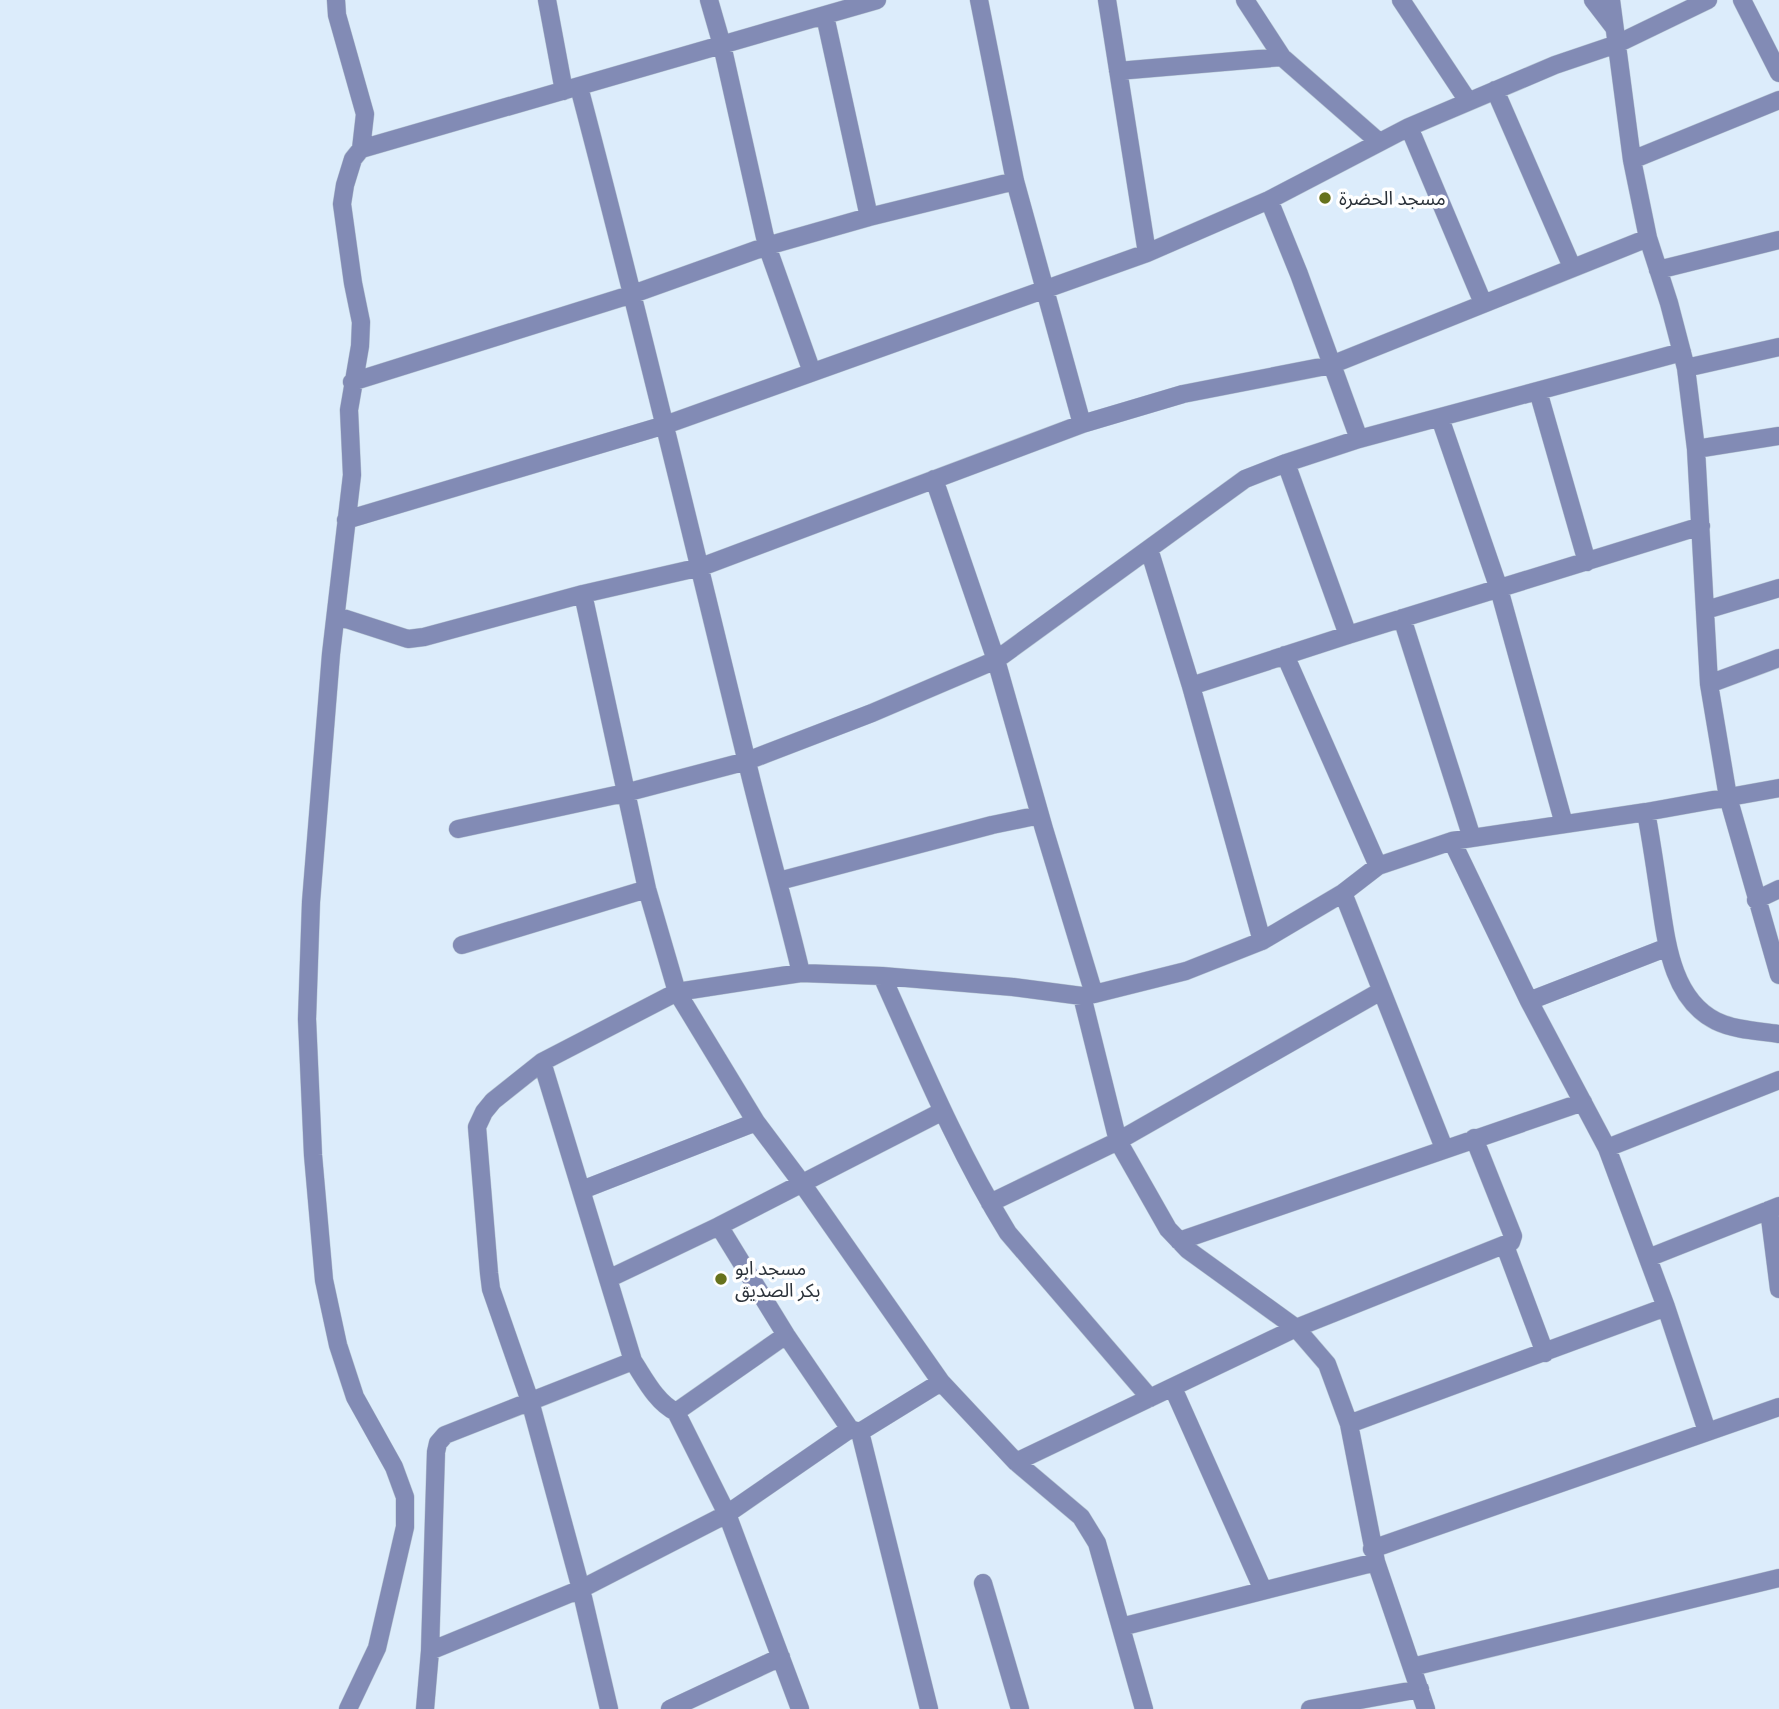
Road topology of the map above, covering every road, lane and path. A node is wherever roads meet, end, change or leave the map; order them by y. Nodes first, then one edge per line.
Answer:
1 (336, 0) edge
2 (547, 0) edge
3 (709, 0) edge
4 (877, 0) edge
5 (979, 0) edge
6 (1107, 0) edge
7 (1245, 0) edge
8 (1401, 0) edge
9 (1592, 0) edge
10 (1611, 0) edge
11 (1708, 0) edge
12 (1742, 0) edge
13 (825, 16) junction
14 (1613, 26) junction
15 (1617, 44) junction
16 (722, 45) junction
17 (1282, 57) junction
18 (1118, 71) junction
19 (1779, 73) edge
20 (571, 89) junction
21 (1495, 90) junction
22 (1779, 100) edge
23 (1468, 102) junction
24 (1409, 127) junction
25 (1379, 142) junction
26 (361, 149) junction
27 (1632, 160) junction
28 (1015, 181) junction
29 (1269, 200) junction
30 (869, 218) junction
31 (1648, 238) junction
32 (1779, 240) edge
33 (767, 246) junction
34 (1147, 253) junction
35 (1572, 267) junction
36 (1658, 270) junction
37 (1046, 290) junction
38 (634, 294) junction
39 (1483, 303) junction
40 (1779, 346) edge
41 (1684, 360) junction
42 (1331, 365) junction
43 (812, 372) junction
44 (352, 382) junction
45 (1538, 391) junction
46 (1440, 418) junction
47 (1082, 424) junction
48 (665, 425) junction
49 (1779, 436) edge
50 (1359, 439) junction
51 (1696, 449) junction
52 (1286, 463) junction
53 (934, 479) junction
54 (346, 520) junction
55 (1701, 526) junction
56 (1149, 549) junction
57 (1587, 562) junction
58 (701, 567) junction
59 (1499, 589) junction
60 (1779, 589) edge
61 (583, 594) junction
62 (1706, 610) junction
63 (337, 616) junction
64 (1402, 618) junction
65 (1348, 635) junction
66 (1285, 655) junction
67 (1779, 658) edge
68 (996, 660) junction
69 (1709, 684) junction
70 (1191, 686) junction
71 (747, 761) junction
72 (1779, 788) edge
73 (625, 793) junction
74 (1728, 797) junction
75 (1647, 813) junction
76 (1040, 815) junction
77 (1564, 824) junction
78 (458, 829) dead end
79 (1472, 838) junction
80 (1452, 841) junction
81 (1378, 866) junction
82 (779, 881) junction
83 (647, 889) junction
84 (1779, 889) edge
85 (1343, 893) junction
86 (1756, 901) junction
87 (1262, 942) junction
88 (462, 945) dead end
89 (1668, 947) junction
90 (801, 973) junction
91 (1779, 975) edge
92 (882, 976) junction
93 (1381, 991) junction
94 (677, 992) junction
95 (1088, 995) junction
96 (1529, 1001) junction
97 (1779, 1034) edge
98 (541, 1062) junction
99 (1779, 1080) edge
100 (1583, 1102) junction
101 (943, 1111) junction
102 (756, 1122) junction
103 (1474, 1138) junction
104 (1118, 1141) junction
105 (1607, 1148) junction
106 (1444, 1149) junction
107 (801, 1182) junction
108 (582, 1190) junction
109 (990, 1203) junction
110 (1774, 1208) edge
111 (719, 1226) junction
112 (1179, 1241) junction
113 (1505, 1246) junction
114 (1648, 1258) junction
115 (608, 1279) junction
116 (1779, 1289) edge
117 (1666, 1307) junction
118 (1296, 1328) junction
119 (786, 1335) junction
120 (1545, 1353) junction
121 (633, 1361) junction
122 (941, 1382) junction
123 (1173, 1388) junction
124 (1150, 1398) junction
125 (530, 1401) junction
126 (1779, 1407) edge
127 (676, 1412) junction
128 (1349, 1424) junction
129 (855, 1431) junction
130 (1707, 1431) junction
131 (1016, 1462) junction
132 (727, 1514) junction
133 (1374, 1556) junction
134 (1779, 1578) edge
135 (983, 1583) dead end
136 (581, 1589) junction
137 (1263, 1590) junction
138 (1121, 1627) junction
139 (430, 1651) junction
140 (781, 1657) junction
141 (1412, 1667) junction
142 (1420, 1689) junction
143 (348, 1709) edge
144 (425, 1709) edge
145 (609, 1709) edge
146 (670, 1709) edge
147 (800, 1709) edge
148 (929, 1709) edge
149 (1020, 1709) edge
150 (1144, 1709) edge
151 (1310, 1709) edge
152 (1426, 1709) edge

1 - 26 street
2 - 20 street
3 - 16 street
4 - 13 street
5 - 28 street
6 - 18 street
7 - 17 street
8 - 23 street
9 - 14 street
10 - 14 street
11 - 15 street
12 - 19 street
13 - 16 street
13 - 30 street
14 - 15 street
15 - 21 street
15 - 27 street
16 - 20 street
16 - 33 street
17 - 18 street
17 - 25 street
18 - 34 street
20 - 26 street
20 - 38 street
21 - 23 street
21 - 35 street
22 - 27 street
23 - 24 street
24 - 25 street
24 - 39 street
25 - 29 street
26 - 44 street
27 - 31 street
28 - 30 street
28 - 37 street
29 - 34 street
29 - 42 street
30 - 33 street
31 - 35 street
31 - 36 street
32 - 36 street
33 - 38 street
33 - 43 street
34 - 37 street
35 - 39 street
36 - 41 street
37 - 43 street
37 - 47 street
38 - 44 street
38 - 48 street
39 - 42 street
40 - 41 street
41 - 45 street
41 - 51 street
42 - 47 street
42 - 50 street
43 - 48 street
44 - 54 street
45 - 46 street
45 - 57 street
46 - 50 street
46 - 59 street
47 - 53 street
48 - 54 street
48 - 58 street
49 - 51 street
50 - 52 street
51 - 55 street
52 - 56 street
52 - 65 street
53 - 58 street
53 - 68 street
54 - 63 street
55 - 57 street
55 - 62 street
56 - 68 street
56 - 70 street
57 - 59 street
58 - 61 street
58 - 71 street
59 - 64 street
59 - 77 street
60 - 62 street
61 - 63 street
61 - 73 street
62 - 69 street
63 - 143 street
64 - 65 street
64 - 79 street
65 - 66 street
66 - 70 street
66 - 81 street
67 - 69 street
68 - 71 street
68 - 76 street
69 - 74 street
70 - 87 street
71 - 73 street
71 - 82 street
72 - 74 street
73 - 78 street
73 - 83 street
74 - 75 street
74 - 86 street
75 - 77 street
75 - 89 street
76 - 82 street
76 - 95 street
77 - 79 street
79 - 80 street
80 - 81 street
80 - 96 street
81 - 85 street
82 - 90 street
83 - 88 street
83 - 94 street
84 - 86 street
85 - 87 street
85 - 93 street
86 - 91 street
87 - 95 street
89 - 96 street
89 - 97 street
90 - 92 street
90 - 94 street
92 - 95 street
92 - 101 street
93 - 104 street
93 - 106 street
94 - 98 street
94 - 102 street
95 - 104 street
96 - 100 street
98 - 108 street
98 - 125 street
99 - 105 street
100 - 103 street
100 - 105 street
101 - 107 street
101 - 109 street
102 - 107 street
102 - 108 street
103 - 106 street
103 - 113 street
104 - 109 street
104 - 112 street
105 - 114 street
106 - 112 street
107 - 111 street
107 - 122 street
108 - 115 street
109 - 124 street
110 - 114 street
110 - 116 street
111 - 115 street
111 - 119 street
112 - 118 street
113 - 118 street
113 - 120 street
114 - 117 street
115 - 121 street
117 - 120 street
117 - 130 street
118 - 123 street
118 - 128 street
119 - 127 street
119 - 129 street
120 - 128 street
121 - 125 street
121 - 127 street
122 - 129 street
122 - 131 street
123 - 124 street
123 - 137 street
124 - 131 street
125 - 136 street
125 - 139 street
126 - 130 street
127 - 132 street
128 - 133 street
129 - 132 street
129 - 148 street
130 - 133 street
131 - 138 street
132 - 136 street
132 - 140 street
133 - 137 street
133 - 141 street
134 - 141 street
135 - 149 street
136 - 139 street
136 - 145 street
137 - 138 street
138 - 150 street
139 - 144 street
140 - 146 street
140 - 147 street
141 - 142 street
142 - 151 street
142 - 152 street

